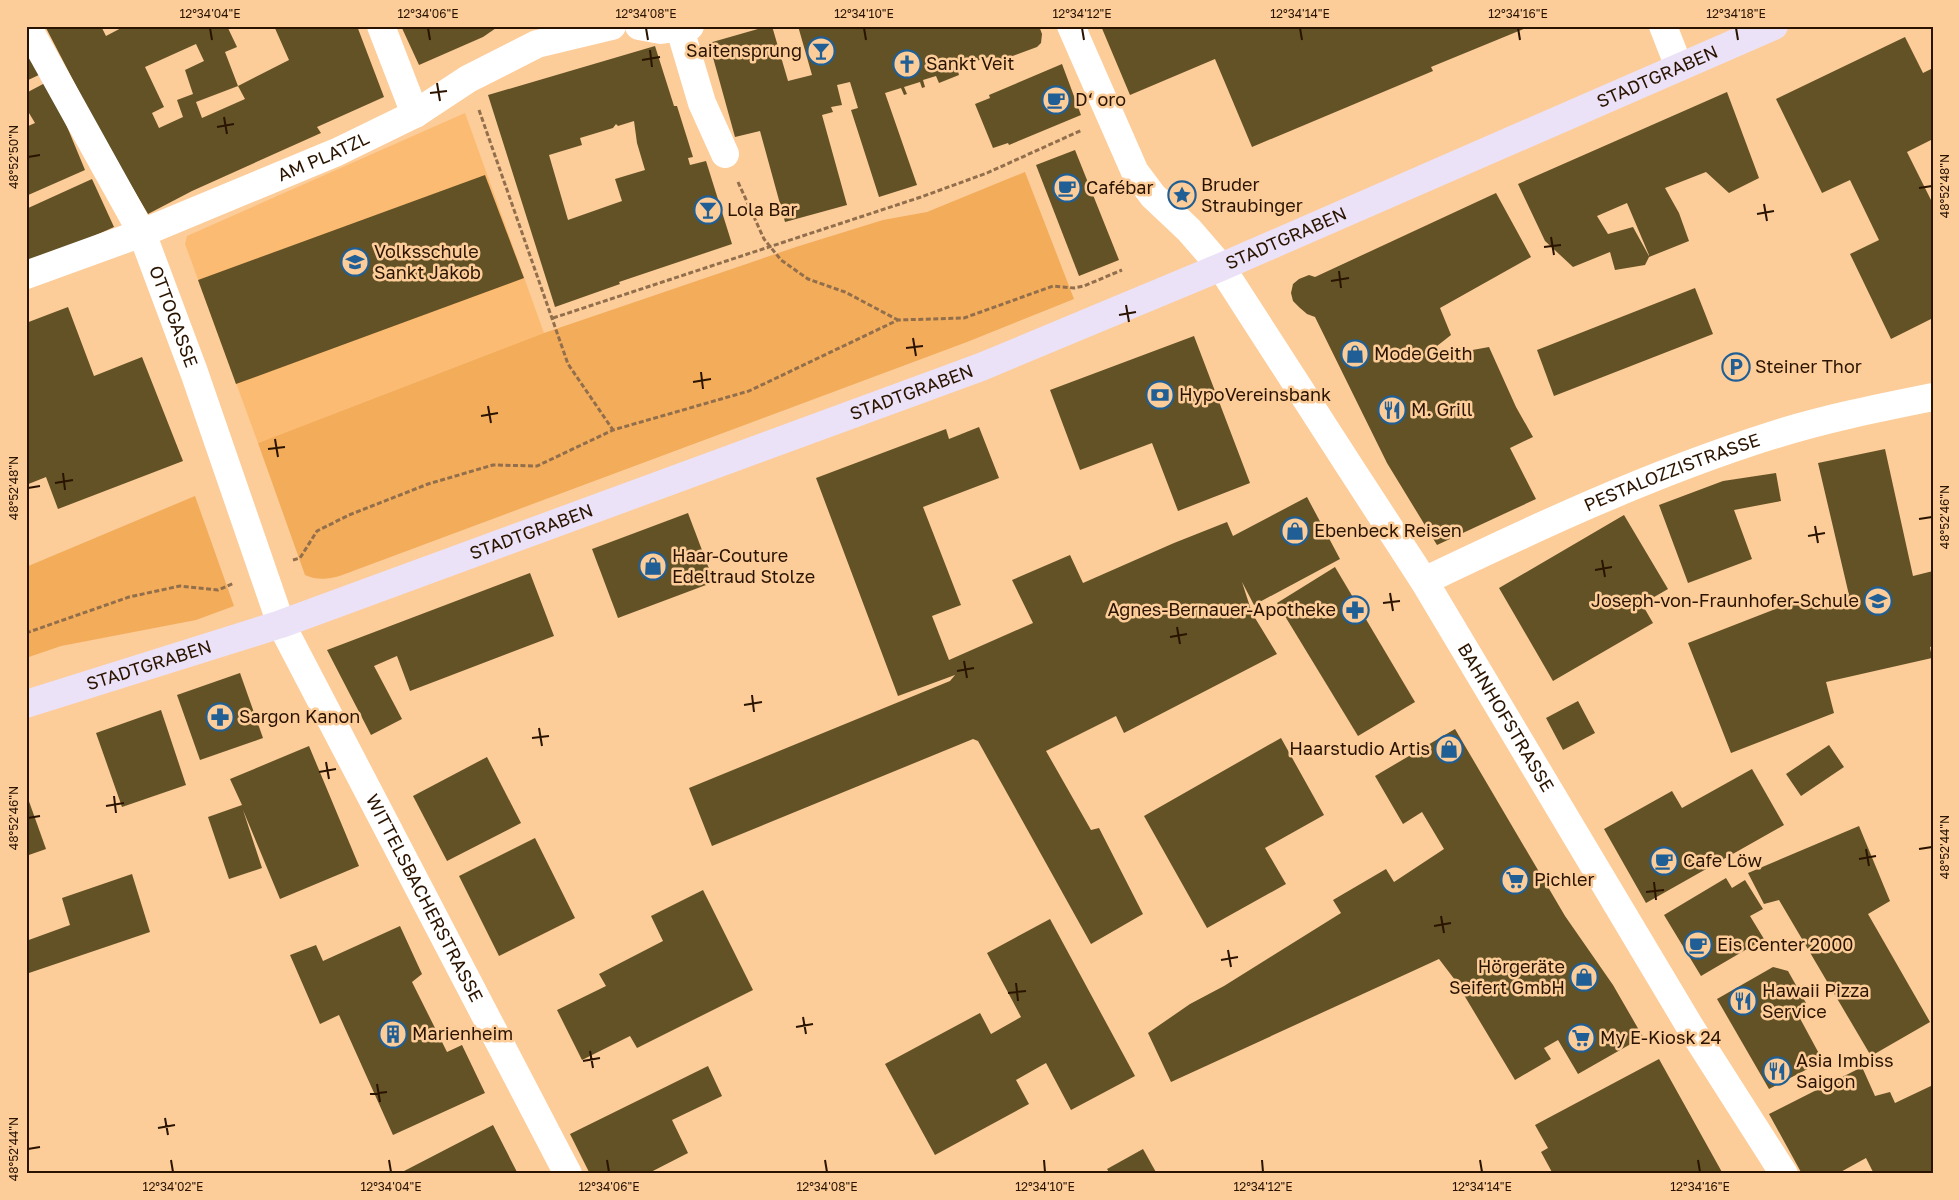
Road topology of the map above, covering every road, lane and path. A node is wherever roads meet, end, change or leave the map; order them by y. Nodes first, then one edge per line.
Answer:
1 (27, 26) edge
2 (380, 26) edge
3 (612, 26) edge
4 (639, 26) edge
5 (1071, 26) edge
6 (1663, 26) edge
7 (1774, 26) edge
8 (685, 28) edge
9 (1679, 67) junction
10 (468, 79) junction
11 (415, 114) junction
12 (1111, 120) junction
13 (725, 154) dead end
14 (737, 180) dead end
15 (142, 233) junction
16 (769, 245) junction
17 (1220, 267) junction
18 (1124, 270) dead end
19 (26, 275) edge
20 (553, 318) junction
21 (898, 320) junction
22 (1933, 397) edge
23 (613, 430) junction
24 (264, 572) junction
25 (1424, 581) junction
26 (281, 624) junction
27 (26, 633) edge
28 (26, 704) edge
29 (568, 1174) edge
30 (1784, 1174) edge

1 - 15 street, OTTOGASSE
2 - 11 street
3 - 10 street, AM PLATZL
4 - 8 street
5 - 12 street, BAHNHOFSTRASSE
6 - 9 street
7 - 9 main road, STADTGRABEN
8 - 13 street
9 - 17 main road, STADTGRABEN
10 - 11 street, AM PLATZL
10 - 20 path
11 - 15 street, AM PLATZL
12 - 16 path
12 - 17 street, BAHNHOFSTRASSE
14 - 16 path
15 - 19 street, AM PLATZL
15 - 24 street, OTTOGASSE
16 - 20 path
16 - 21 path
17 - 25 street, BAHNHOFSTRASSE
17 - 26 main road, STADTGRABEN
18 - 21 path
20 - 23 path
21 - 23 path
22 - 25 street, PESTALOZZISTRASSE
23 - 24 path
24 - 26 street, OTTOGASSE
24 - 27 path
25 - 30 street, BAHNHOFSTRASSE
26 - 28 main road, STADTGRABEN
26 - 29 street, WITTELSBACHERSTRASSE

